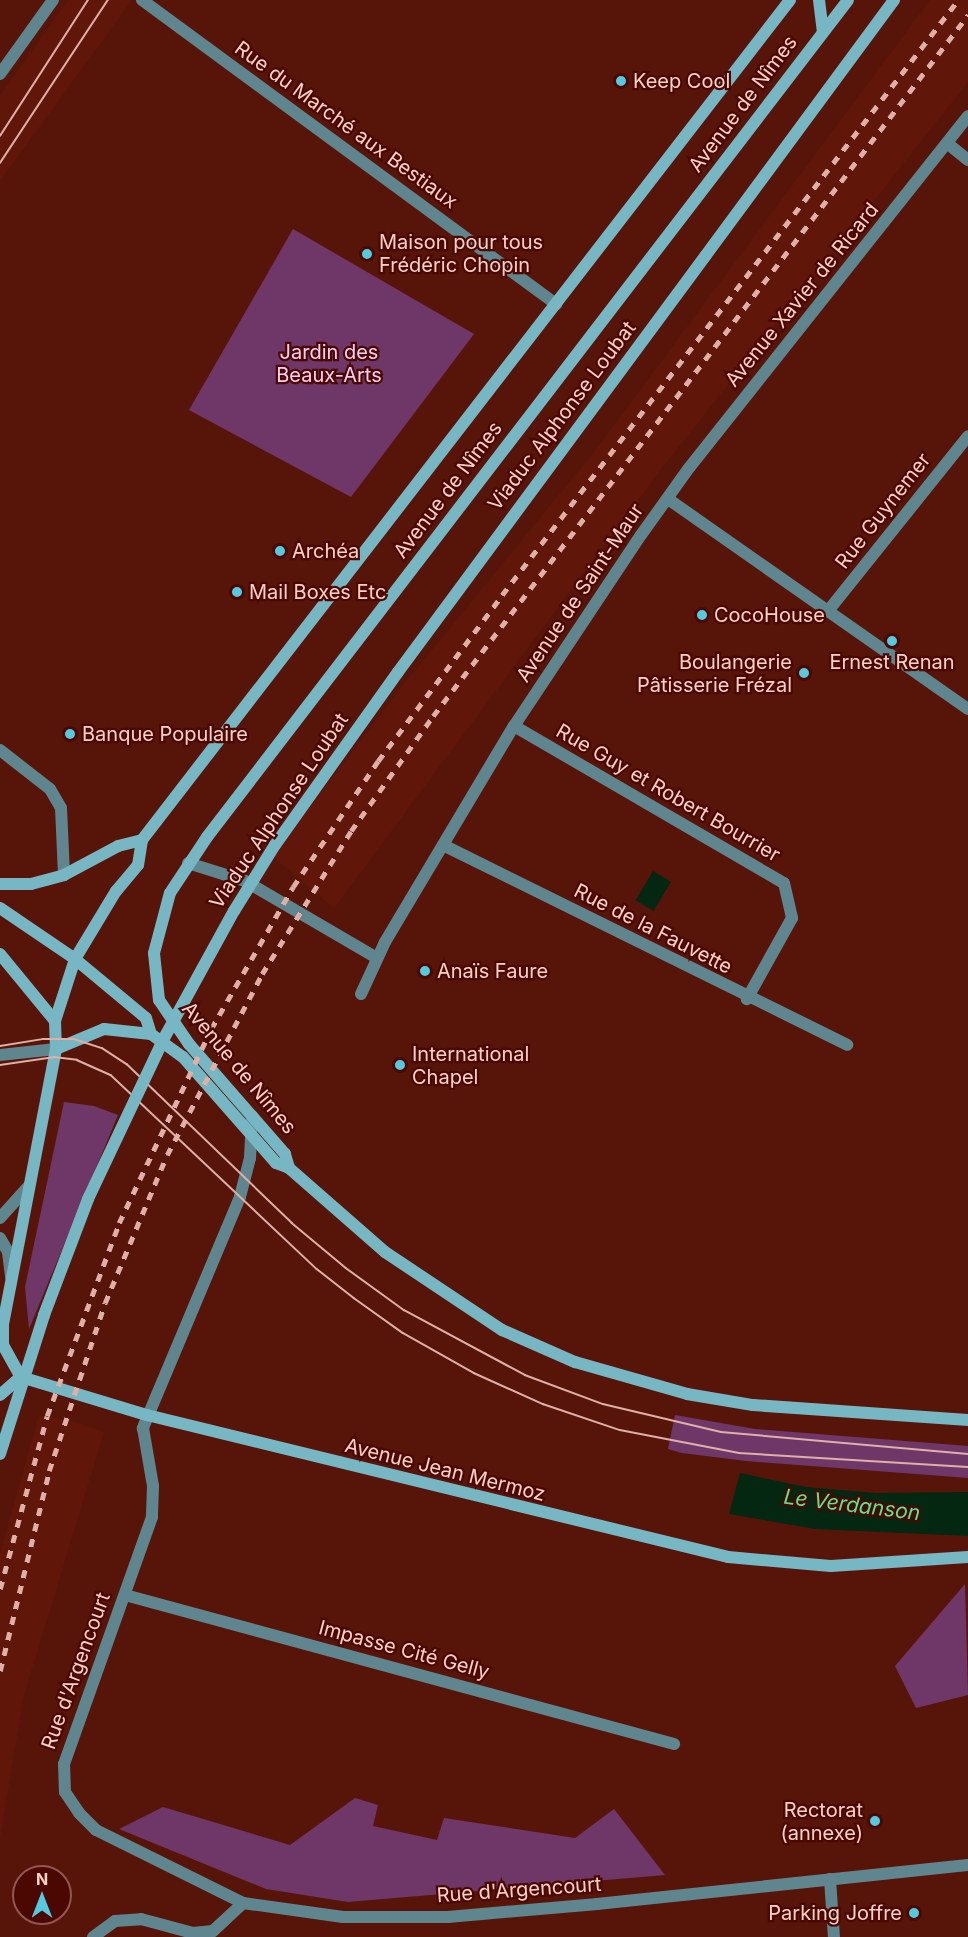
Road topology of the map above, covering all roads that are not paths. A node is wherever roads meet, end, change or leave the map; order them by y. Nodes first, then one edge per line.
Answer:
1 (53, 0) edge
2 (142, 0) edge
3 (790, 0) edge
4 (819, 0) edge
5 (848, 0) edge
6 (894, 0) edge
7 (823, 32) junction
8 (0, 74) edge
9 (968, 116) edge
10 (946, 143) junction
11 (968, 160) edge
12 (556, 304) junction
13 (968, 436) edge
14 (668, 499) junction
15 (828, 611) junction
16 (968, 709) edge
17 (514, 726) junction
18 (0, 750) edge
19 (142, 840) junction
20 (443, 845) junction
21 (188, 863) junction
22 (64, 875) junction
23 (0, 884) edge
24 (0, 908) edge
25 (0, 954) edge
26 (377, 958) junction
27 (75, 959) junction
28 (361, 994) dead end
29 (747, 999) junction
30 (55, 1021) junction
31 (152, 1034) junction
32 (847, 1045) dead end
33 (56, 1049) junction
34 (0, 1055) edge
35 (252, 1116) junction
36 (251, 1135) junction
37 (289, 1168) junction
38 (28, 1187) junction
39 (0, 1218) edge
40 (0, 1238) edge
41 (11, 1280) junction
42 (21, 1377) junction
43 (0, 1395) edge
44 (147, 1416) junction
45 (968, 1420) edge
46 (0, 1454) edge
47 (968, 1557) edge
48 (125, 1595) junction
49 (674, 1744) dead end
50 (968, 1865) edge
51 (830, 1880) junction
52 (243, 1903) junction
53 (93, 1937) edge
54 (834, 1937) edge

1 - 8 street
2 - 12 street, Rue du Marché aux Bestiaux
3 - 12 main road, Avenue de Nîmes
4 - 7 main road
5 - 7 main road, Avenue de Nîmes
6 - 46 main road, Viaduc Alphonse Loubat, bridge
7 - 21 main road, Avenue de Nîmes
9 - 10 street, Avenue Xavier de Ricard
10 - 11 street
10 - 14 street, Avenue Xavier de Ricard
12 - 19 main road, Avenue de Nîmes
13 - 15 street, Rue Guynemer
14 - 15 street, Avenue de Saint-Maur
14 - 17 street, Avenue de Saint-Maur
15 - 16 street, Avenue de Saint-Maur
17 - 20 street, Avenue de Saint-Maur
17 - 29 street, Rue Guy et Robert Bourrier
18 - 22 street
19 - 22 main road
19 - 27 main road, Avenue de Nîmes
20 - 26 street, Avenue de Saint-Maur
20 - 29 street, Rue de la Fauvette
21 - 26 street
21 - 35 main road, Avenue de Nîmes
22 - 23 main road
24 - 27 main road
25 - 30 main road
26 - 28 street, Avenue de Saint-Maur
27 - 30 main road, Avenue de Nîmes
27 - 31 main road
29 - 32 street, Rue de la Fauvette
30 - 33 main road, Avenue de Nîmes
31 - 33 main road
31 - 36 main road
33 - 34 street
33 - 38 main road, Avenue de Nîmes
35 - 36 street, Rue d'Argencourt
35 - 37 main road, Avenue de Nîmes
36 - 37 main road
36 - 44 street, Rue d'Argencourt
37 - 45 main road
38 - 39 street
38 - 41 main road, Avenue de Nîmes
40 - 41 street
41 - 42 main road
42 - 43 main road
42 - 44 main road, Avenue Jean Mermoz
44 - 47 main road, Avenue Jean Mermoz
44 - 48 street, Rue d'Argencourt
48 - 49 street, Impasse Cité Gelly
48 - 52 street, Rue d'Argencourt
50 - 51 street, Rue d'Argencourt
51 - 52 street, Rue d'Argencourt
51 - 54 street
52 - 53 street

